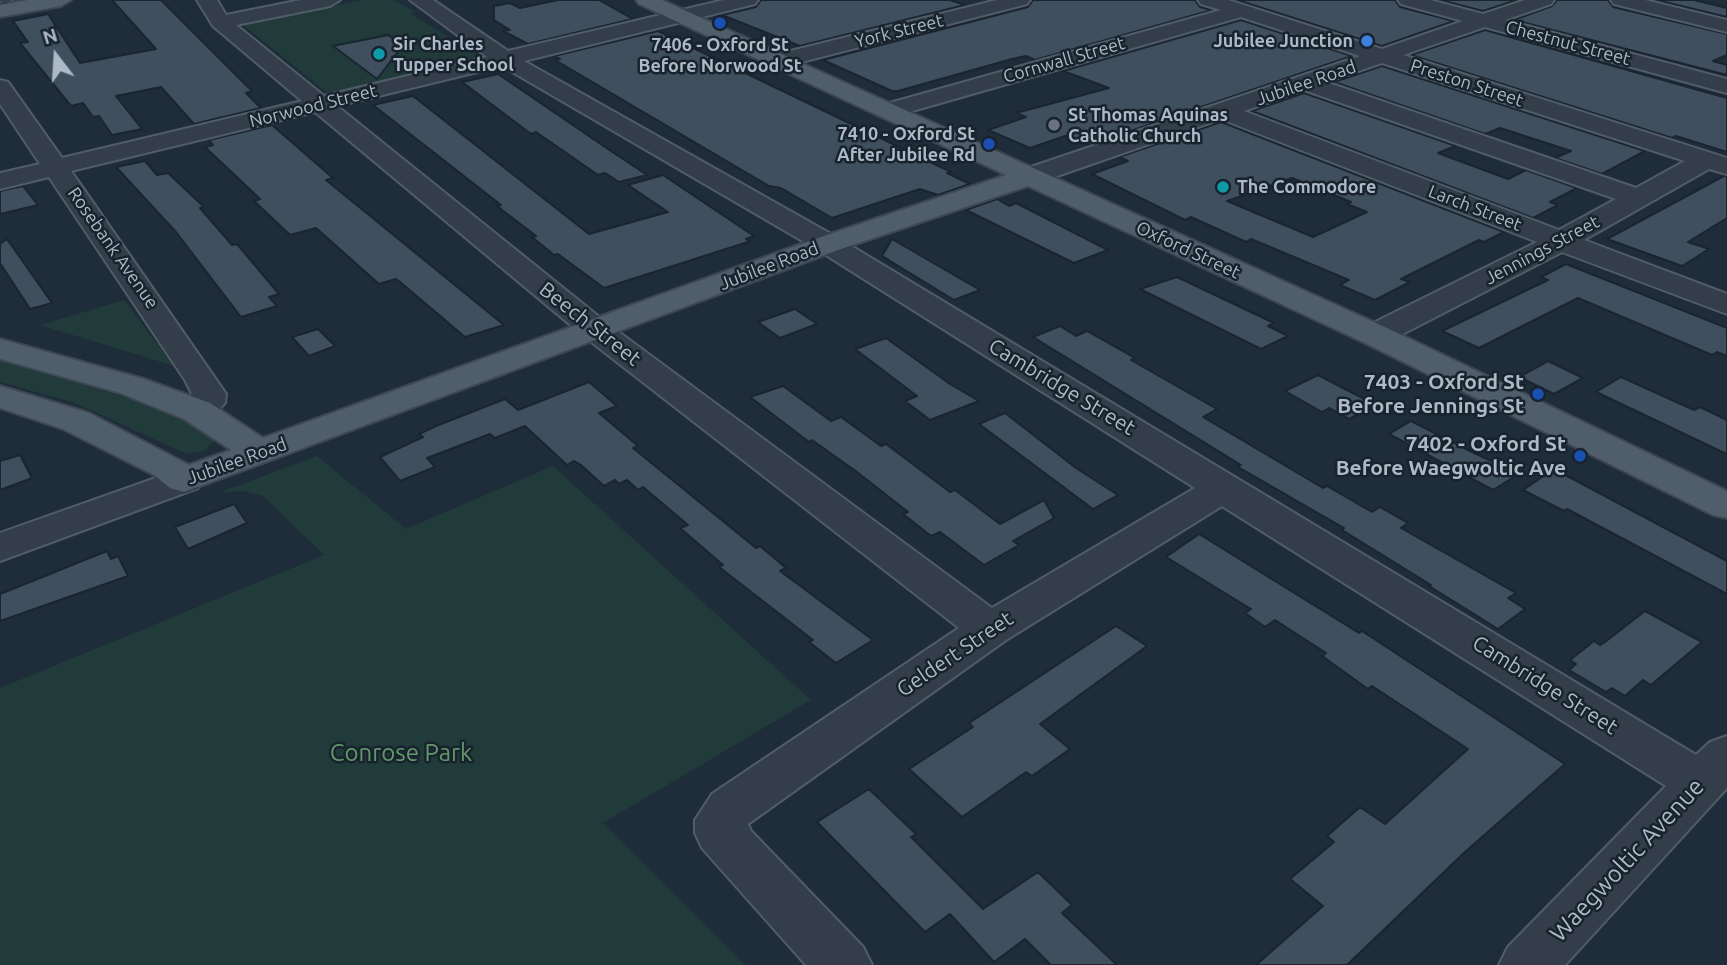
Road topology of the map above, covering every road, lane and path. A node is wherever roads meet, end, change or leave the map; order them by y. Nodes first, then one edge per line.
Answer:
1 (61, 0) edge
2 (330, 0) edge
3 (421, 0) edge
4 (646, 0) edge
5 (748, 0) edge
6 (1020, 0) edge
7 (1208, 0) edge
8 (1408, 0) edge
9 (1544, 0) edge
10 (1620, 0) edge
11 (5, 4) edge
12 (214, 11) edge
13 (1241, 11) junction
14 (678, 16) junction
15 (1486, 21) junction
16 (1727, 26) edge
17 (1384, 57) junction
18 (505, 59) junction
19 (778, 61) junction
20 (1306, 83) junction
21 (1727, 86) edge
22 (0, 87) edge
23 (318, 105) junction
24 (887, 111) junction
25 (1223, 111) junction
26 (1717, 163) edge
27 (57, 167) junction
28 (1031, 176) junction
29 (0, 181) edge
30 (1640, 198) junction
31 (1561, 241) junction
32 (828, 244) junction
33 (1727, 305) edge
34 (597, 331) junction
35 (1375, 335) junction
36 (0, 349) edge
37 (0, 397) edge
38 (197, 411) junction
39 (259, 452) junction
40 (184, 480) junction
41 (1225, 487) junction
42 (1727, 506) edge
43 (0, 548) edge
44 (990, 629) junction
45 (1714, 768) edge
46 (843, 965) edge
47 (1528, 965) edge

1 - 11 main road
2 - 12 street
3 - 18 street, Cambridge Street
4 - 14 main road, Oxford Street
5 - 14 street, Norwood Street
6 - 19 street, York Street
7 - 13 street, Preston Street
8 - 15 street, Chestnut Street
9 - 15 street, Jubilee Road
10 - 16 street
12 - 23 street, Beech Street
13 - 17 street, Preston Street
13 - 24 street, Cornwall Street
14 - 18 street, Norwood Street
14 - 19 main road, Oxford Street
15 - 17 street, Jubilee Road
15 - 21 street, Chestnut Street
17 - 20 street, Jubilee Road
17 - 26 street, Preston Street
18 - 23 street, Norwood Street
18 - 32 street, Cambridge Street
19 - 24 main road, Oxford Street
20 - 25 street, Jubilee Road
20 - 30 street
22 - 27 street, Rosebank Avenue
23 - 27 street, Norwood Street
23 - 34 street, Beech Street
24 - 28 main road, Oxford Street
25 - 28 street, Jubilee Road
25 - 31 street, Larch Street
26 - 30 street, Jennings Street
27 - 29 street, Norwood Street
27 - 38 street, Rosebank Avenue
28 - 32 main road, Jubilee Road
28 - 35 main road, Oxford Street
30 - 31 street, Jennings Street
31 - 33 street, Larch Street
31 - 35 street, Jennings Street
32 - 34 main road, Jubilee Road
32 - 41 street, Cambridge Street
34 - 39 main road, Jubilee Road
34 - 44 street, Beech Street
35 - 42 main road, Oxford Street
36 - 38 main road
37 - 40 main road
38 - 39 main road
39 - 40 main road, Jubilee Road
40 - 43 street, Jubilee Road
41 - 44 street, Geldert Street
41 - 45 street, Cambridge Street
44 - 46 street, Geldert Street
45 - 47 street, Waegwoltic Avenue

